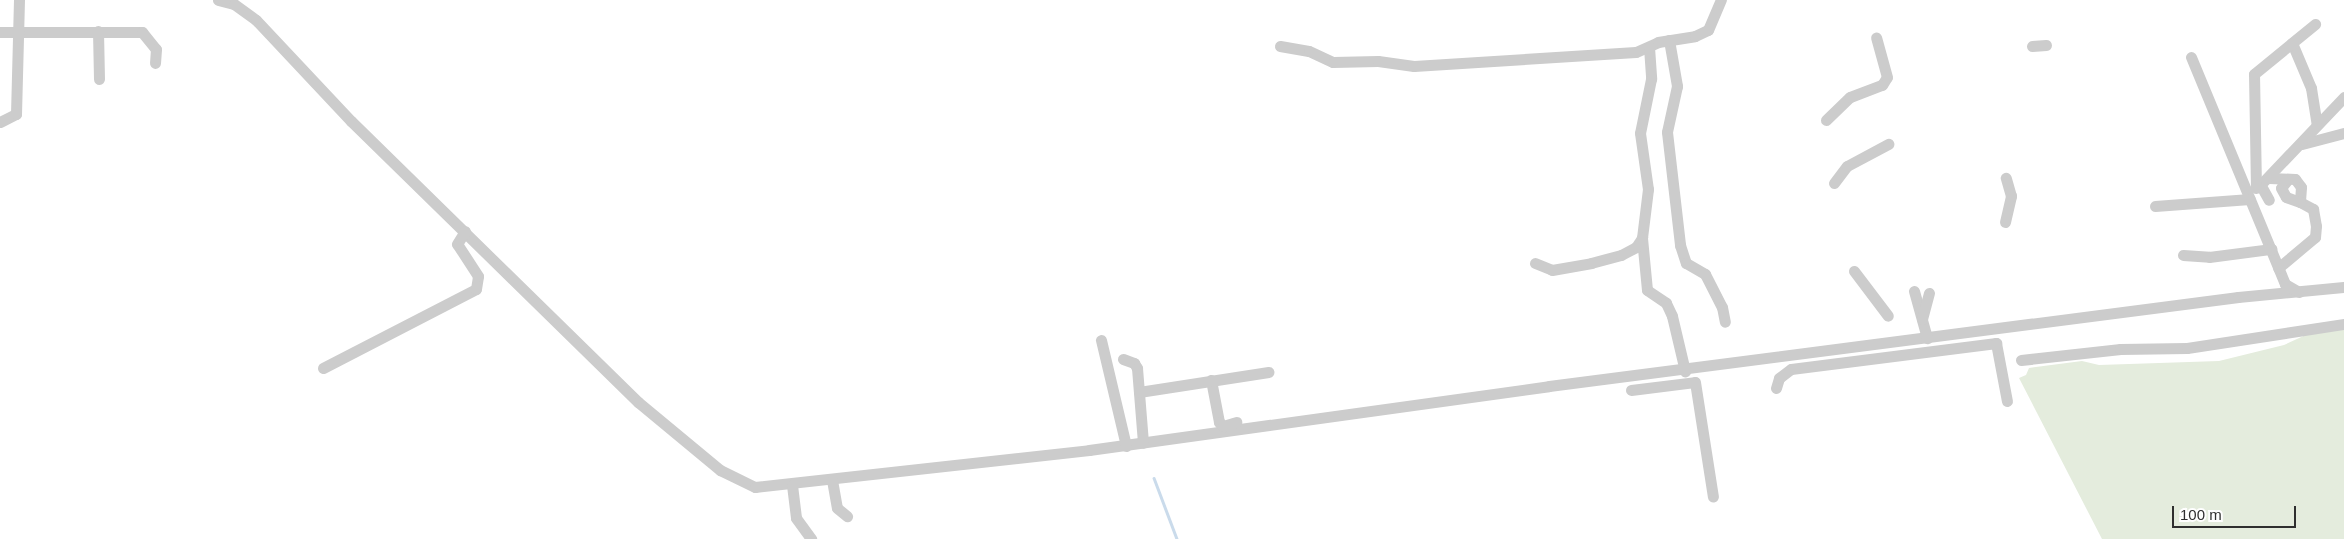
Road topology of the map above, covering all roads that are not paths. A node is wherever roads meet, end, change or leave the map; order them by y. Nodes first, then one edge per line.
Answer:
1 (19, 0) edge
2 (218, 0) edge
3 (1721, 0) edge
4 (2315, 24) dead end
5 (98, 31) junction
6 (0, 32) edge
7 (19, 32) junction
8 (1876, 37) dead end
9 (1669, 40) junction
10 (2292, 43) junction
11 (2046, 45) dead end
12 (1280, 46) dead end
13 (2032, 46) dead end
14 (1648, 47) junction
15 (2192, 57) dead end
16 (155, 64) dead end
17 (99, 79) dead end
18 (2344, 97) edge
19 (1826, 120) dead end
20 (0, 122) edge
21 (2317, 126) junction
22 (2344, 133) edge
23 (1888, 144) dead end
24 (2300, 144) junction
25 (2006, 178) dead end
26 (1834, 184) dead end
27 (2256, 189) junction
28 (2269, 200) dead end
29 (2155, 206) dead end
30 (2005, 222) dead end
31 (466, 231) junction
32 (1642, 238) junction
33 (2271, 249) junction
34 (2183, 255) dead end
35 (1535, 263) dead end
36 (2278, 268) junction
37 (1854, 271) dead end
38 (2344, 287) edge
39 (1914, 291) dead end
40 (2299, 292) junction
41 (1929, 293) dead end
42 (1888, 316) dead end
43 (1922, 319) junction
44 (1725, 322) dead end
45 (2344, 324) edge
46 (1921, 338) junction
47 (1100, 340) dead end
48 (1123, 359) dead end
49 (2021, 360) dead end
50 (323, 368) dead end
51 (1684, 371) junction
52 (1268, 372) dead end
53 (1211, 380) junction
54 (1776, 388) dead end
55 (1631, 390) dead end
56 (1139, 392) junction
57 (2008, 401) dead end
58 (1238, 422) dead end
59 (1226, 428) junction
60 (1143, 443) junction
61 (1126, 446) junction
62 (832, 480) junction
63 (792, 485) junction
64 (1714, 497) dead end
65 (847, 516) dead end
66 (811, 539) edge

1 - 7 street
2 - 31 street
3 - 9 street
4 - 10 street
5 - 7 street
5 - 16 street
5 - 17 street
6 - 7 street
7 - 20 street
8 - 19 street
9 - 14 street
9 - 44 street
10 - 21 street
10 - 27 street
11 - 13 street
12 - 14 street
14 - 32 street
15 - 27 street
18 - 21 street
21 - 24 street
22 - 24 street
23 - 26 street
24 - 27 street
25 - 30 street
27 - 28 street
27 - 29 street
27 - 33 street
27 - 36 street
31 - 50 street
31 - 63 street
32 - 35 street
32 - 51 street
33 - 34 street
33 - 36 street
36 - 40 street
37 - 42 street
38 - 40 street
39 - 43 street
40 - 46 street
41 - 43 street
43 - 46 street
45 - 49 street
46 - 51 street
47 - 61 street
48 - 56 street
51 - 59 street
52 - 53 street
53 - 56 street
53 - 59 street
54 - 57 street
55 - 64 street
56 - 60 street
58 - 59 street
59 - 60 street
60 - 61 street
61 - 62 street
62 - 63 street
62 - 65 street
63 - 66 street

